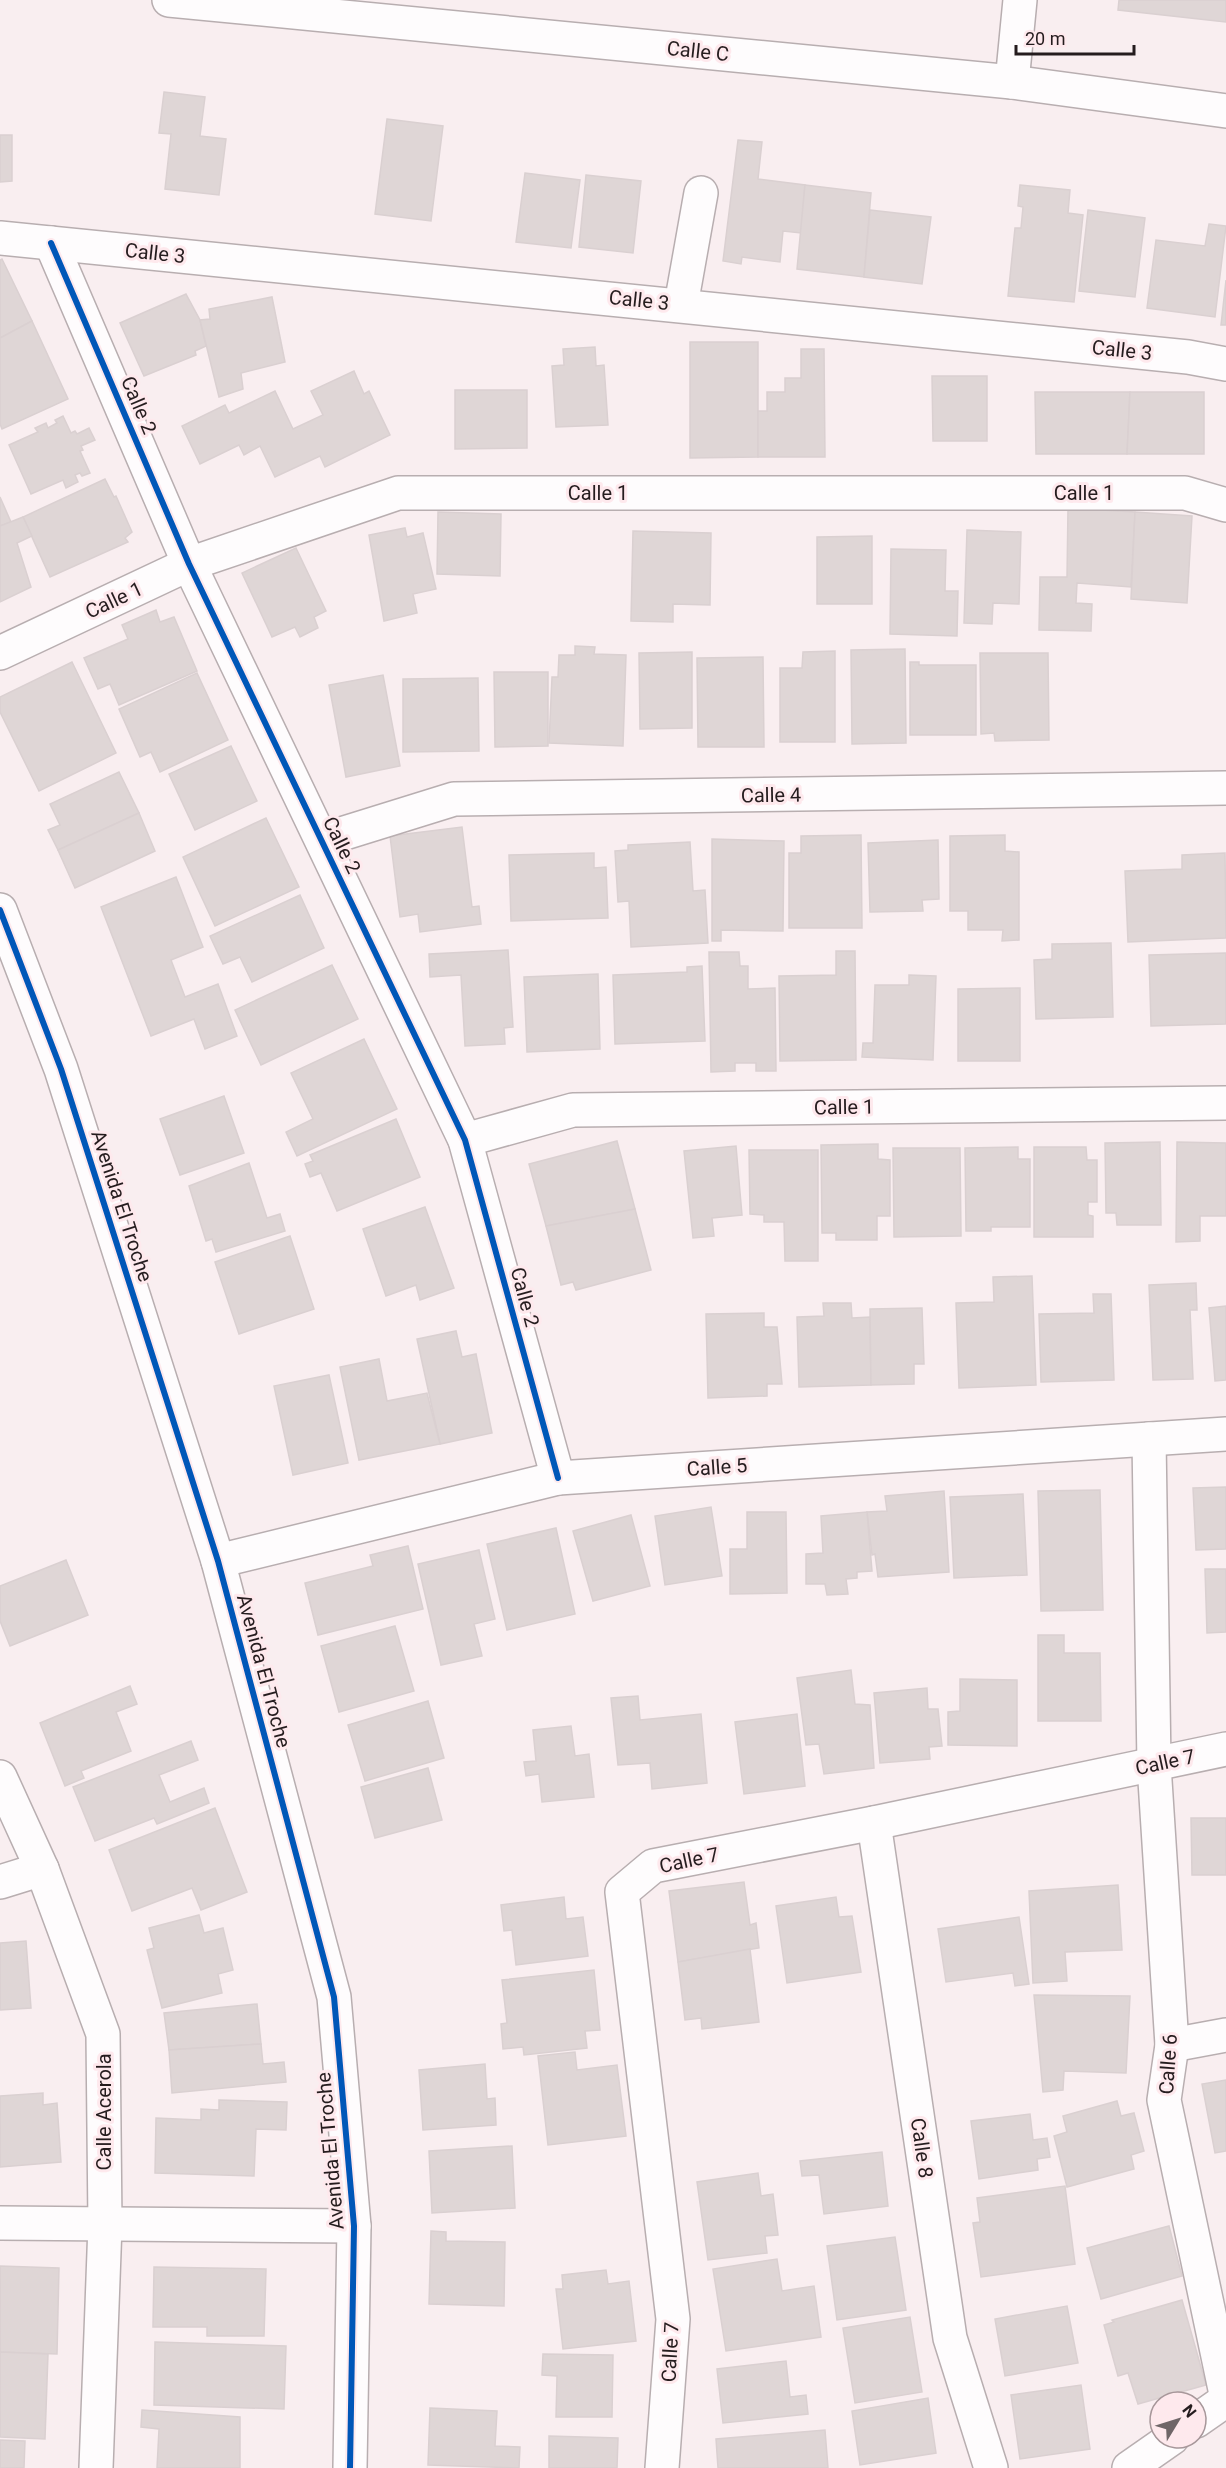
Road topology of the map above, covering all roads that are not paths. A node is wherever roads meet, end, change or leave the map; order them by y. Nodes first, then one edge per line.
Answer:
1 (169, 0) edge
2 (1020, 0) edge
3 (1012, 82) junction
4 (1226, 111) edge
5 (701, 193) dead end
6 (0, 238) edge
7 (51, 243) junction
8 (681, 304) junction
9 (1226, 364) edge
10 (1226, 506) edge
11 (189, 564) junction
12 (0, 653) edge
13 (1226, 788) edge
14 (322, 840) junction
15 (0, 910) edge
16 (1226, 1103) edge
17 (465, 1140) junction
18 (1226, 1434) edge
19 (1149, 1439) junction
20 (558, 1478) junction
21 (218, 1561) junction
22 (1226, 1749) edge
23 (1154, 1765) junction
24 (0, 1777) edge
25 (874, 1823) junction
26 (42, 1869) junction
27 (0, 1882) edge
28 (1226, 2035) edge
29 (1172, 2044) junction
30 (0, 2223) edge
31 (105, 2225) junction
32 (354, 2226) junction
33 (1226, 2394) edge
34 (1226, 2400) edge
35 (1208, 2413) edge
36 (1155, 2450) edge
37 (96, 2468) edge
38 (350, 2468) edge
39 (662, 2468) edge
40 (991, 2468) edge
41 (1129, 2468) edge

1 - 3 street, Calle C
2 - 3 street
3 - 4 street, Calle C
5 - 8 street
6 - 7 street, Calle 3
7 - 8 street, Calle 3
7 - 11 street, Calle 2
8 - 9 street, Calle 3
10 - 11 street, Calle 1
11 - 12 street, Calle 1
11 - 14 street, Calle 2
13 - 14 street, Calle 4
14 - 17 street, Calle 2
15 - 21 street, Avenida El Troche
16 - 17 street, Calle 1
17 - 20 street, Calle 2
18 - 19 street, Calle 5
19 - 20 street, Calle 5
19 - 23 street, Calle 6
20 - 21 street, Calle 5
21 - 32 street, Avenida El Troche
22 - 23 street, Calle 7
23 - 25 street, Calle 7
23 - 29 street, Calle 6
24 - 26 street, Calle Acerola
25 - 39 street, Calle 7
25 - 40 street, Calle 8
26 - 27 street
26 - 31 street, Calle Acerola
28 - 29 street
29 - 33 street, Calle 6
30 - 31 street
31 - 32 street
31 - 37 street, Calle Acerola
32 - 38 street, Avenida El Troche
34 - 35 street
36 - 41 street

